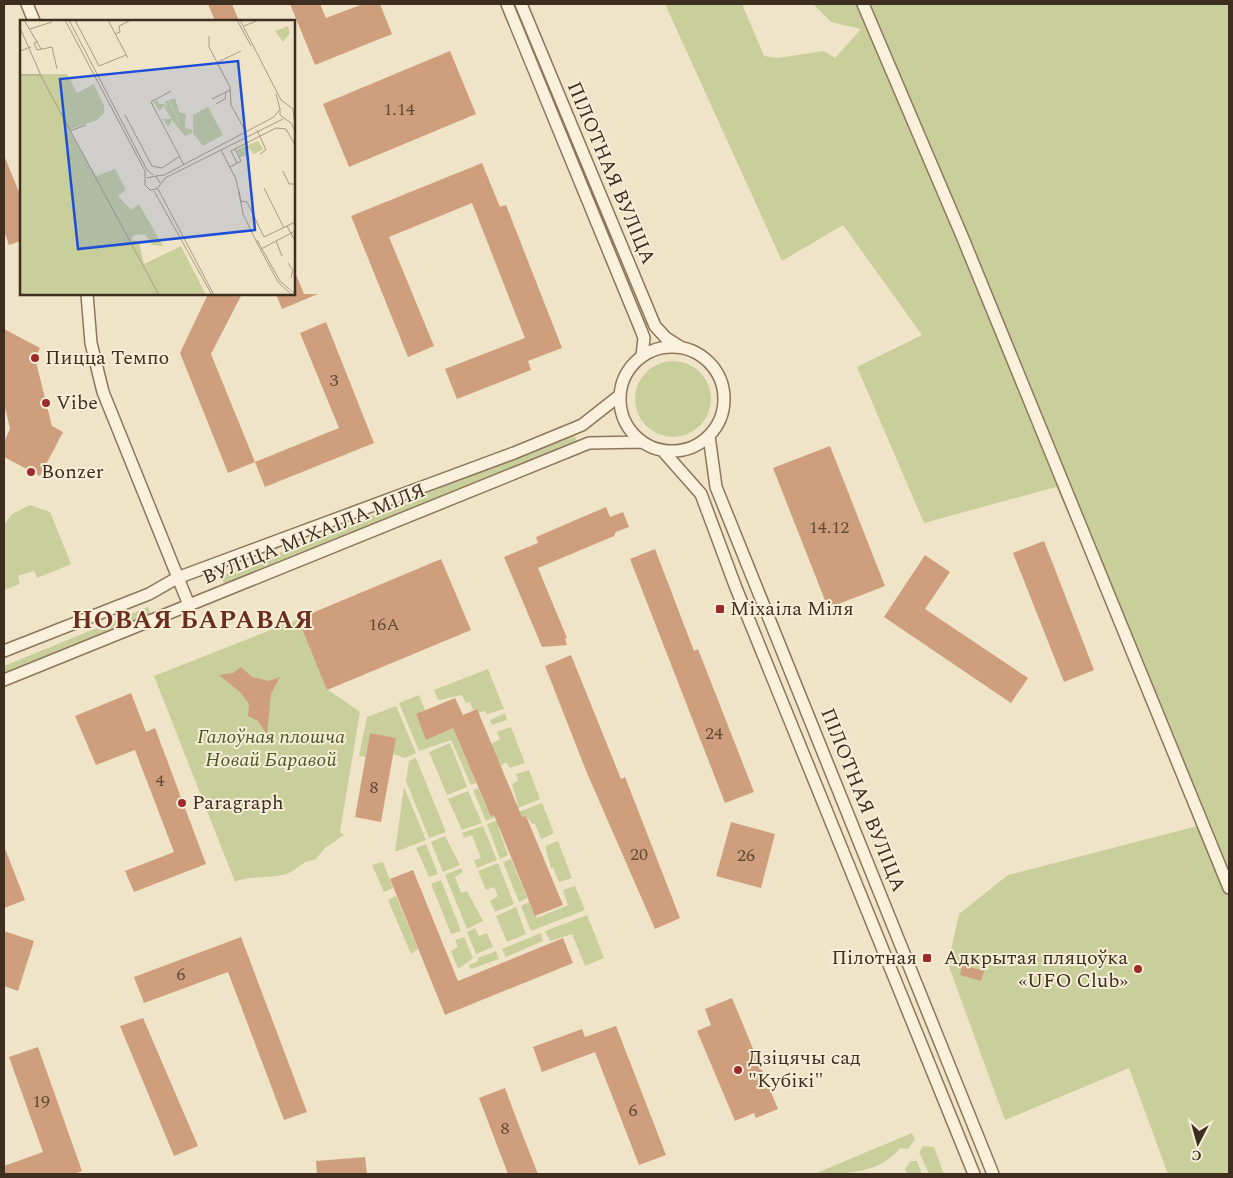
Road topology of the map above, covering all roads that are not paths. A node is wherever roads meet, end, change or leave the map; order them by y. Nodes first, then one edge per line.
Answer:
1 (27, 4) edge
2 (507, 4) edge
3 (521, 4) edge
4 (863, 4) edge
5 (34, 20) edge
6 (87, 295) edge
7 (680, 347) junction
8 (642, 356) junction
9 (619, 396) junction
10 (709, 436) junction
11 (642, 442) junction
12 (663, 451) junction
13 (178, 578) junction
14 (189, 605) junction
15 (4, 651) edge
16 (4, 680) edge
17 (1229, 888) edge
18 (967, 1109) junction
19 (951, 1115) junction
20 (974, 1174) edge
21 (993, 1174) edge

1 - 5 street
2 - 8 street, ПІЛОТНАЯ ВУЛІЦА
3 - 7 street, ПІЛОТНАЯ ВУЛІЦА
4 - 17 street
6 - 13 street
7 - 8 street
7 - 10 street
8 - 9 street
9 - 11 street
9 - 13 street, ВУЛІЦА МІХАІЛА МІЛЯ
10 - 12 street
10 - 18 street, ПІЛОТНАЯ ВУЛІЦА
11 - 12 street
11 - 14 street, ВУЛІЦА МІХАІЛА МІЛЯ
12 - 19 street, ПІЛОТНАЯ ВУЛІЦА
13 - 14 street
13 - 15 street, ВУЛІЦА МІХАІЛА МІЛЯ
14 - 16 street, ВУЛІЦА МІХАІЛА МІЛЯ
18 - 19 street
18 - 21 street, ПІЛОТНАЯ ВУЛІЦА
19 - 20 street, ПІЛОТНАЯ ВУЛІЦА

